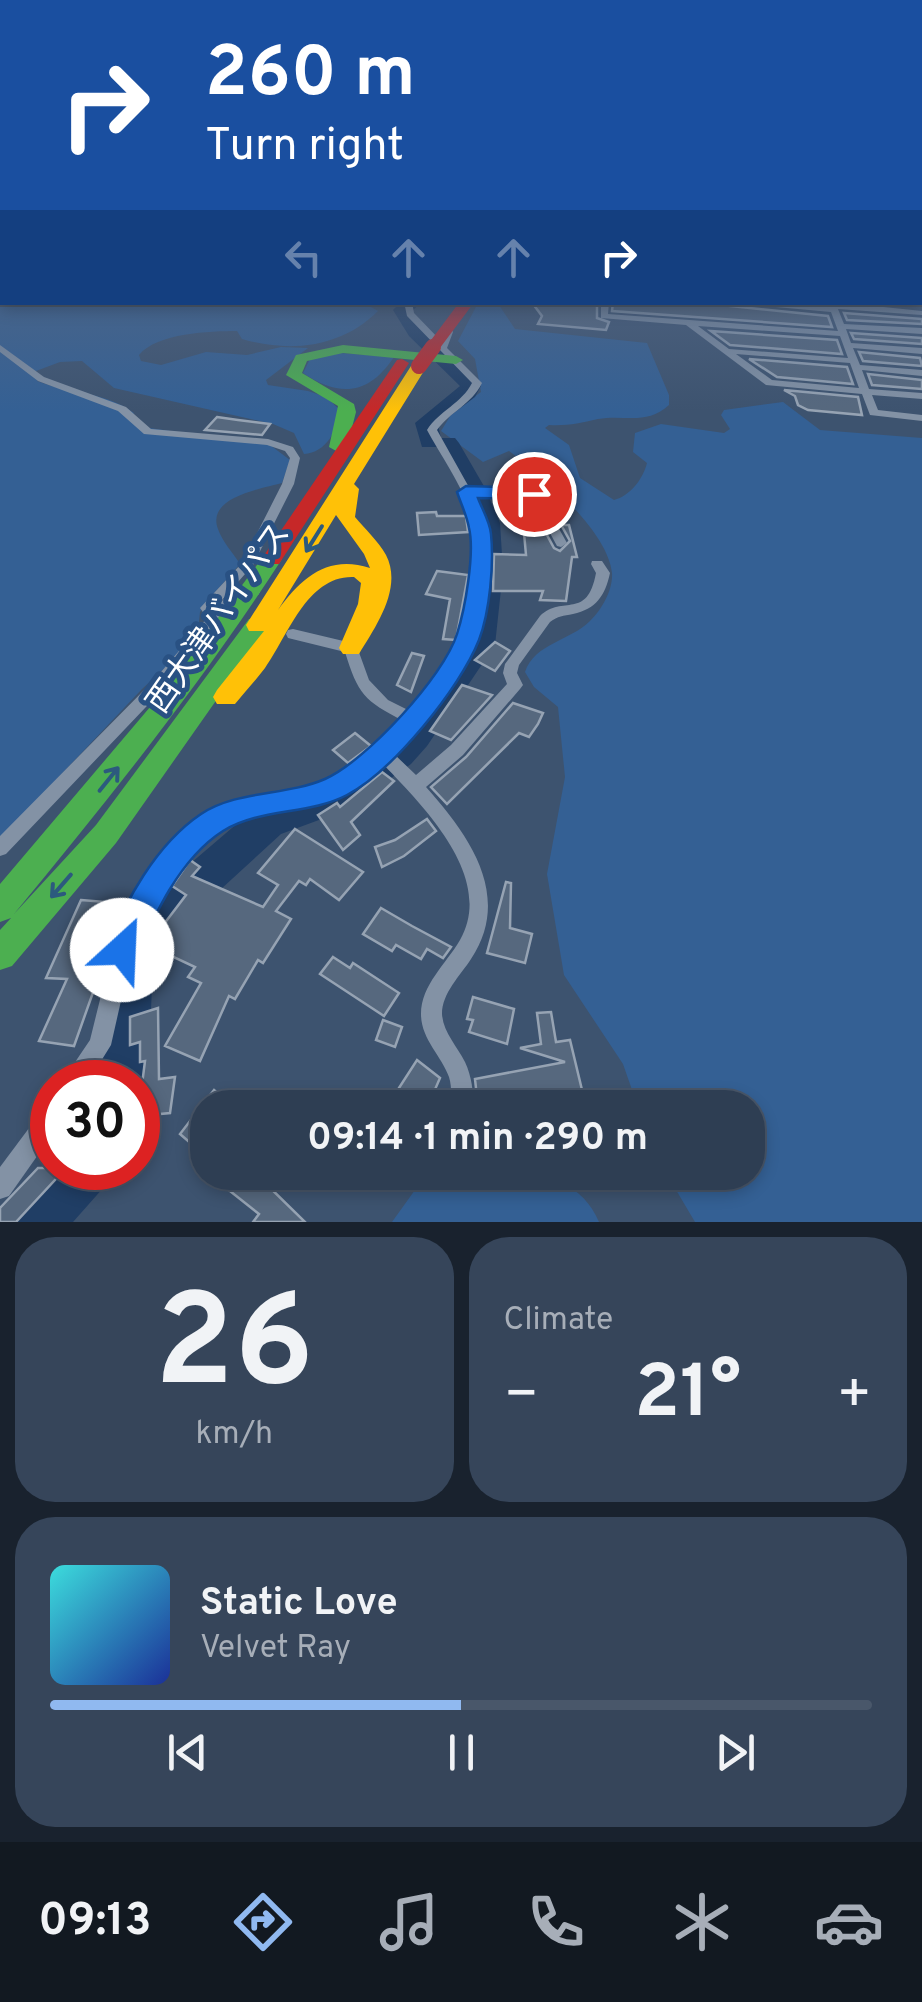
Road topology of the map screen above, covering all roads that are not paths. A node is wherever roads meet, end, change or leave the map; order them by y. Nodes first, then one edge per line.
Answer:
1 (447, 305) edge
2 (466, 305) edge
3 (605, 305) edge
4 (805, 305) edge
5 (407, 306) edge
6 (832, 306) edge
7 (922, 313) edge
8 (688, 322) junction
9 (922, 331) edge
10 (843, 335) junction
11 (0, 348) edge
12 (727, 351) junction
13 (922, 351) edge
14 (433, 359) junction
15 (855, 364) junction
16 (922, 373) edge
17 (321, 390) junction
18 (865, 391) junction
19 (922, 396) edge
20 (922, 418) edge
21 (352, 479) junction
22 (328, 480) junction
23 (472, 491) junction
24 (561, 543) dead end
25 (597, 564) dead end
26 (252, 592) junction
27 (213, 615) dead end
28 (293, 634) dead end
29 (351, 648) junction
30 (415, 720) junction
31 (382, 753) junction
32 (415, 786) junction
33 (105, 836) junction
34 (0, 848) edge
35 (0, 906) edge
36 (0, 954) edge
37 (90, 1060) edge
38 (462, 1090) edge
39 (30, 1146) edge
40 (0, 1187) edge

1 - 14 highway, 西大津バイパス
2 - 14 highway, 西大津バイパス, bridge
3 - 8 street
4 - 6 street
5 - 14 street
6 - 7 street
6 - 10 street
8 - 10 street
8 - 12 street
9 - 10 street
10 - 13 street
10 - 15 street
11 - 27 street
12 - 15 street
12 - 18 street
14 - 17 highway
14 - 17 highway
14 - 21 highway, 西大津バイパス
14 - 22 highway, 西大津バイパス
14 - 23 street
15 - 16 street
15 - 18 street
17 - 22 highway
18 - 19 street
18 - 20 street
21 - 29 highway
21 -> 33 highway, 西大津バイパス
22 - 26 highway, 西大津バイパス
23 - 24 street
23 - 30 street
25 - 32 street
26 - 34 street
35 -> 26 highway, 西大津バイパス
28 - 29 street
29 - 30 street
29 - 33 highway
30 - 31 street
31 - 32 street
31 - 37 street
32 - 38 street
33 -> 36 highway, 西大津バイパス
39 - 40 street

